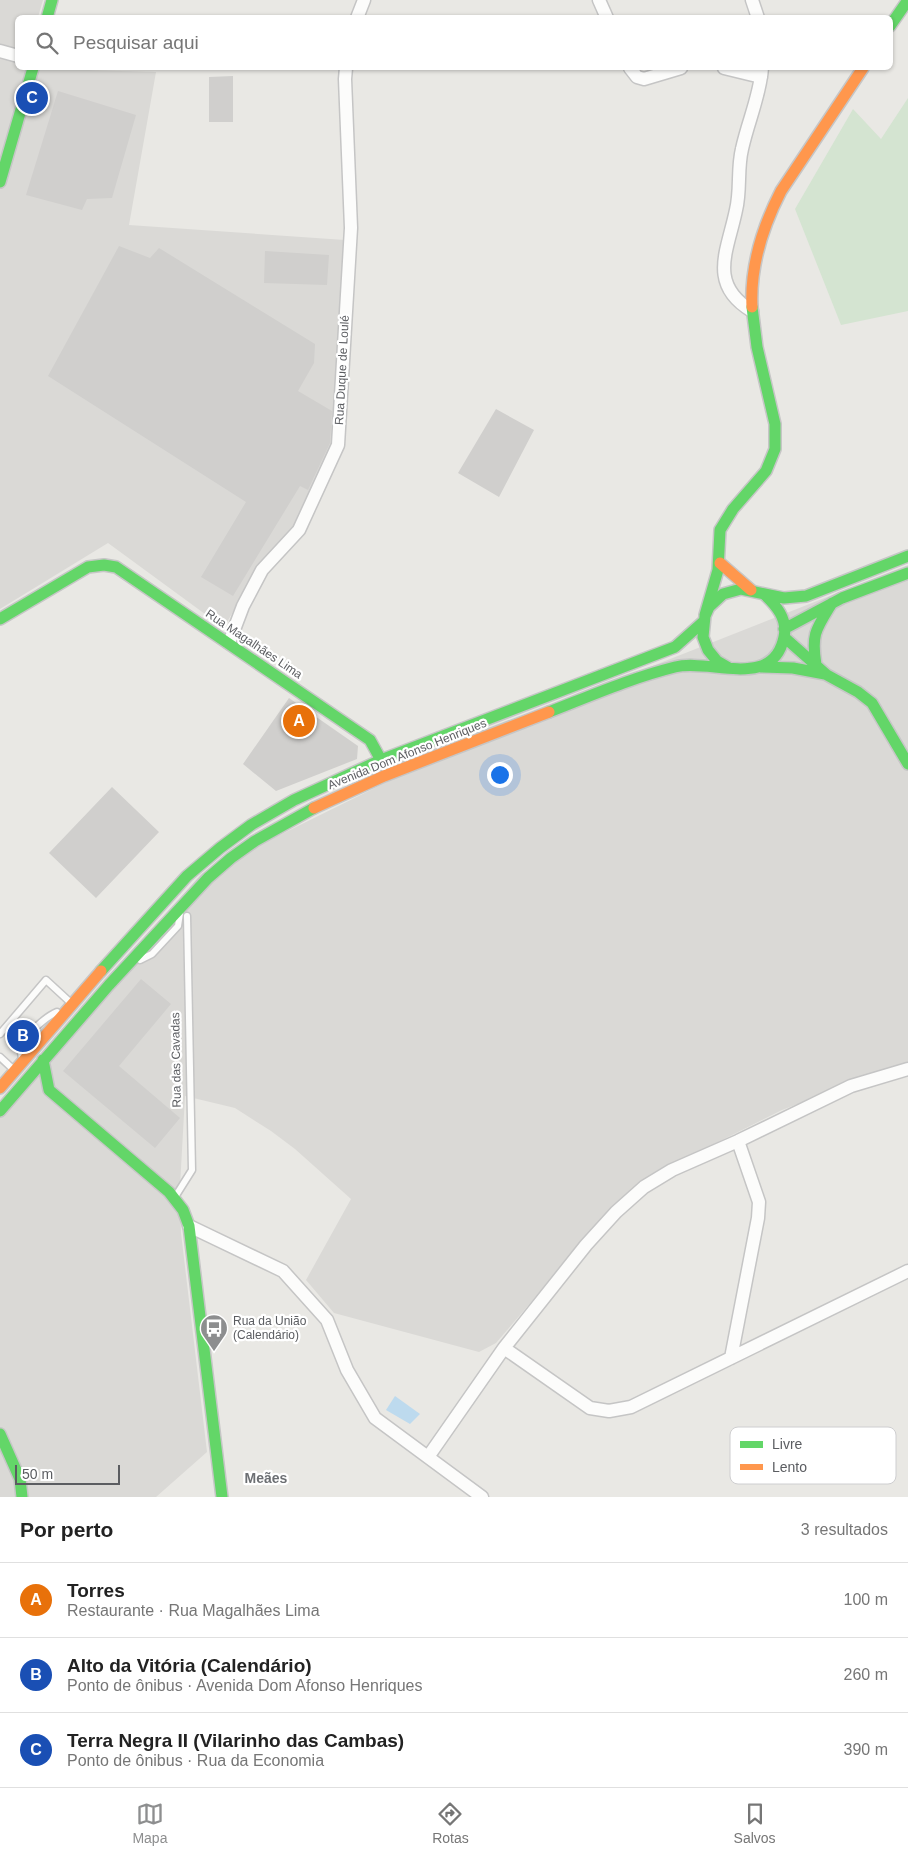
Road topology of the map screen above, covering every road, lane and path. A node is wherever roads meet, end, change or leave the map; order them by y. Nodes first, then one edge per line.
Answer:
1 (52, 0) edge
2 (364, 0) edge
3 (599, 0) edge
4 (752, 0) edge
5 (908, 0) edge
6 (48, 15) edge
7 (358, 15) edge
8 (606, 15) edge
9 (757, 15) edge
10 (893, 22) edge
11 (0, 51) edge
12 (15, 55) edge
13 (32, 70) edge
14 (346, 70) edge
15 (632, 70) edge
16 (674, 70) edge
17 (743, 70) edge
18 (862, 70) edge
19 (762, 72) edge
20 (1, 174) edge
21 (752, 312) junction
22 (908, 556) edge
23 (720, 563) junction
24 (908, 573) edge
25 (751, 590) junction
26 (764, 594) junction
27 (832, 603) junction
28 (0, 619) edge
29 (704, 619) junction
30 (784, 633) junction
31 (228, 643) junction
32 (816, 665) junction
33 (760, 667) junction
34 (730, 668) junction
35 (828, 674) junction
36 (381, 760) junction
37 (908, 764) edge
38 (183, 911) junction
39 (69, 1007) junction
40 (0, 1034) edge
41 (0, 1057) edge
42 (43, 1060) junction
43 (908, 1069) edge
44 (15, 1071) junction
45 (0, 1088) edge
46 (35, 1089) junction
47 (0, 1111) edge
48 (738, 1141) junction
49 (174, 1199) junction
50 (189, 1226) junction
51 (908, 1271) edge
52 (504, 1348) junction
53 (732, 1358) junction
54 (0, 1434) edge
55 (428, 1457) junction
56 (22, 1497) edge
57 (222, 1497) edge
58 (482, 1497) edge

1 - 6 main road
2 - 7 street
3 - 8 street
4 - 9 street
5 - 10 main road
11 - 12 street
13 - 20 main road
14 - 31 street, Rua Duque de Loulé
15 - 16 street
17 - 19 street
18 - 21 main road
19 - 21 street
21 - 23 main road
22 - 26 main road, Avenida Dom Afonso Henriques
23 - 25 main road
23 - 29 main road
24 - 27 main road
25 - 26 main road, Avenida Dom Afonso Henriques
25 - 29 main road, Avenida Dom Afonso Henriques
26 - 30 main road
27 - 30 main road
27 - 32 main road
28 - 31 main road, Rua Magalhães Lima
29 - 34 main road
29 - 36 main road, Avenida Dom Afonso Henriques
30 - 32 main road
30 - 33 main road
31 - 36 main road, Rua Magalhães Lima
32 - 35 main road
33 - 34 main road, Avenida Dom Afonso Henriques
33 - 35 main road, Avenida Dom Afonso Henriques
34 - 38 main road, Avenida Dom Afonso Henriques
35 - 37 main road
36 - 39 main road, Avenida Dom Afonso Henriques
38 - 42 main road, Avenida Dom Afonso Henriques
38 - 49 lane, Rua das Cavadas
39 - 40 lane
39 - 44 main road, Avenida Dom Afonso Henriques
41 - 44 lane
42 - 46 main road, Avenida Dom Afonso Henriques
42 - 46 main road
43 - 48 street
44 - 45 main road, Avenida Dom Afonso Henriques
46 - 47 main road, Avenida Dom Afonso Henriques
46 - 49 main road
48 - 52 street
48 - 53 street
49 - 50 main road
50 - 55 street
50 - 57 main road
51 - 53 street
52 - 53 street
52 - 55 street
54 - 56 main road
55 - 58 street

